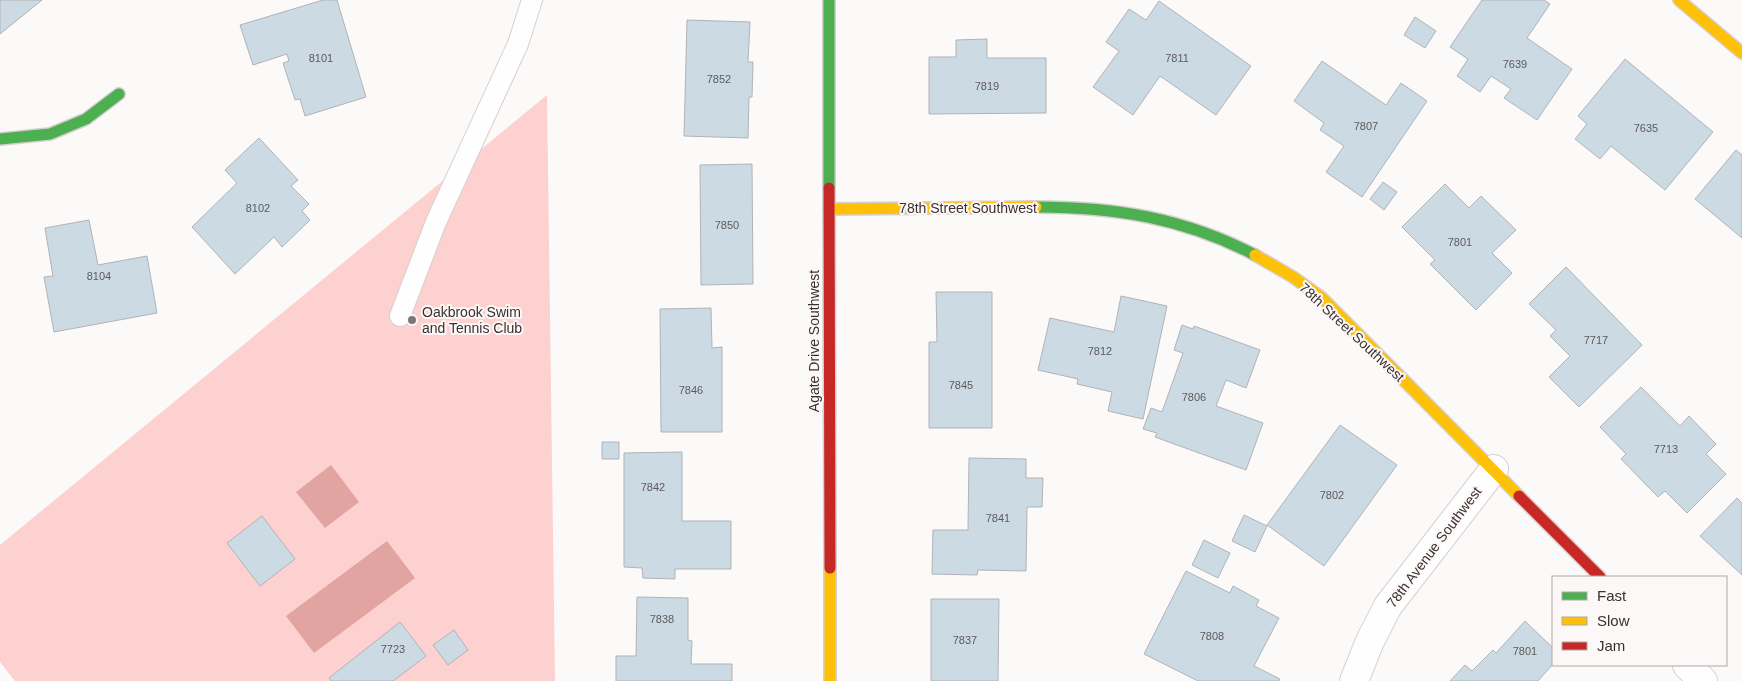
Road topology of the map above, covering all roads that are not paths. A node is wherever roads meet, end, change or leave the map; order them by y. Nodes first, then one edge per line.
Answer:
1 (532, 0) edge
2 (830, 0) edge
3 (1679, 0) edge
4 (1742, 53) edge
5 (119, 94) dead end
6 (0, 139) edge
7 (829, 209) junction
8 (400, 316) dead end
9 (1494, 469) junction
10 (1599, 576) edge
11 (1688, 666) edge
12 (830, 681) edge
13 (1354, 681) edge
14 (1703, 681) edge

1 - 8 lane
2 - 7 street, Agate Drive Southwest
3 - 4 street
5 - 6 street
7 - 9 street, 78th Street Southwest
7 - 12 street, Agate Drive Southwest
9 - 10 street, 78th Street Southwest
9 - 13 street, 78th Avenue Southwest
11 - 14 street

